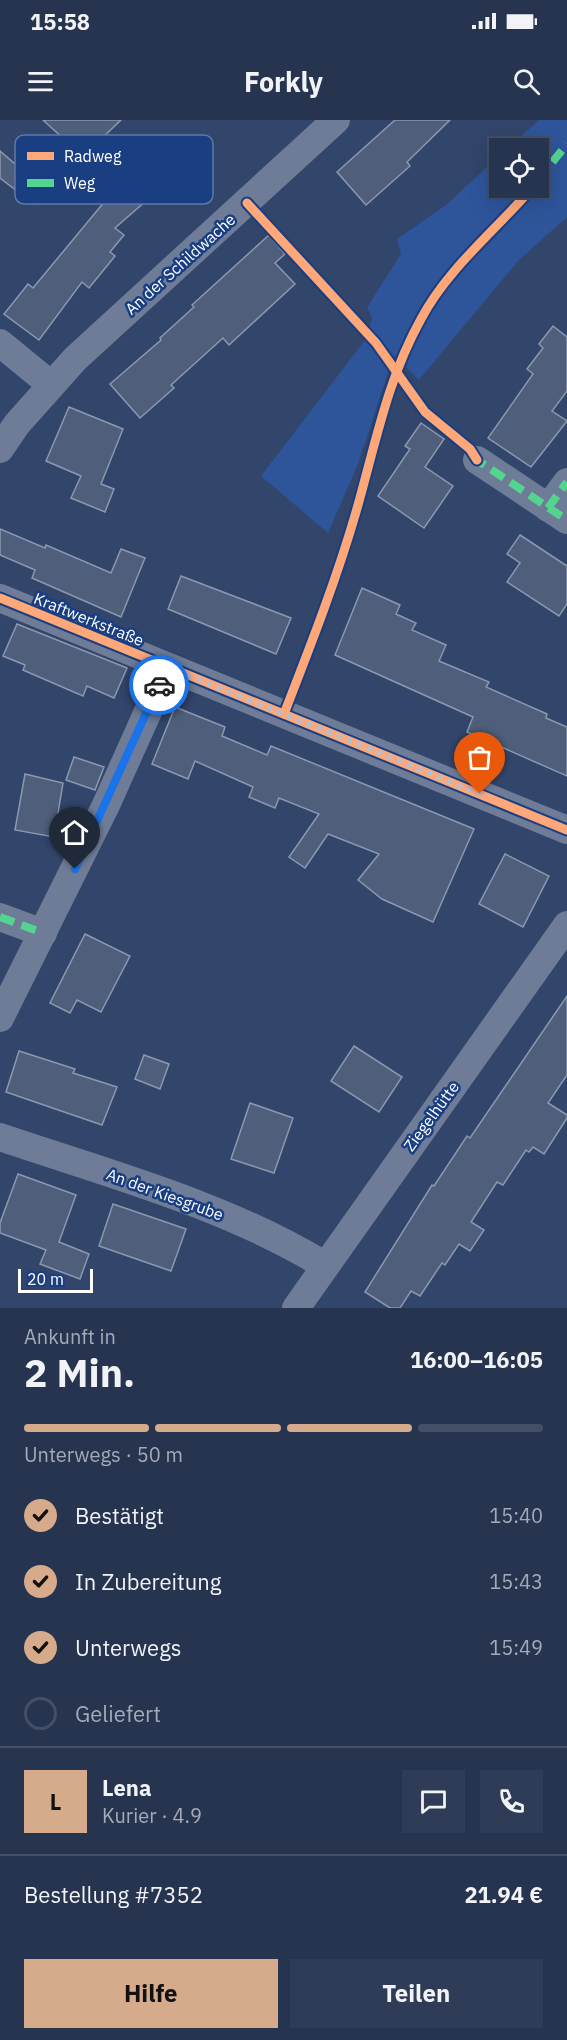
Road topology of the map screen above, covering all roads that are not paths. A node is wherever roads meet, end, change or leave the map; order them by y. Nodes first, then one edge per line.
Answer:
1 (324, 124) edge
2 (0, 343) edge
3 (50, 384) junction
4 (0, 449) edge
5 (477, 460) dead end
6 (567, 482) edge
7 (557, 514) edge
8 (0, 598) edge
9 (168, 667) junction
10 (567, 830) edge
11 (0, 917) edge
12 (567, 926) edge
13 (43, 933) junction
14 (0, 1018) edge
15 (0, 1137) edge
16 (324, 1265) junction
17 (296, 1308) edge

1 - 3 street, An der Schildwache
2 - 3 street
3 - 4 street, An der Schildwache
5 - 7 street
6 - 7 street
8 - 9 street, Kraftwerkstraße
9 - 10 street, Kraftwerkstraße
9 - 13 street
11 - 13 street
12 - 16 street, Ziegelhütte
13 - 14 street
15 - 16 street, An der Kiesgrube
16 - 17 street, Ziegelhütte

